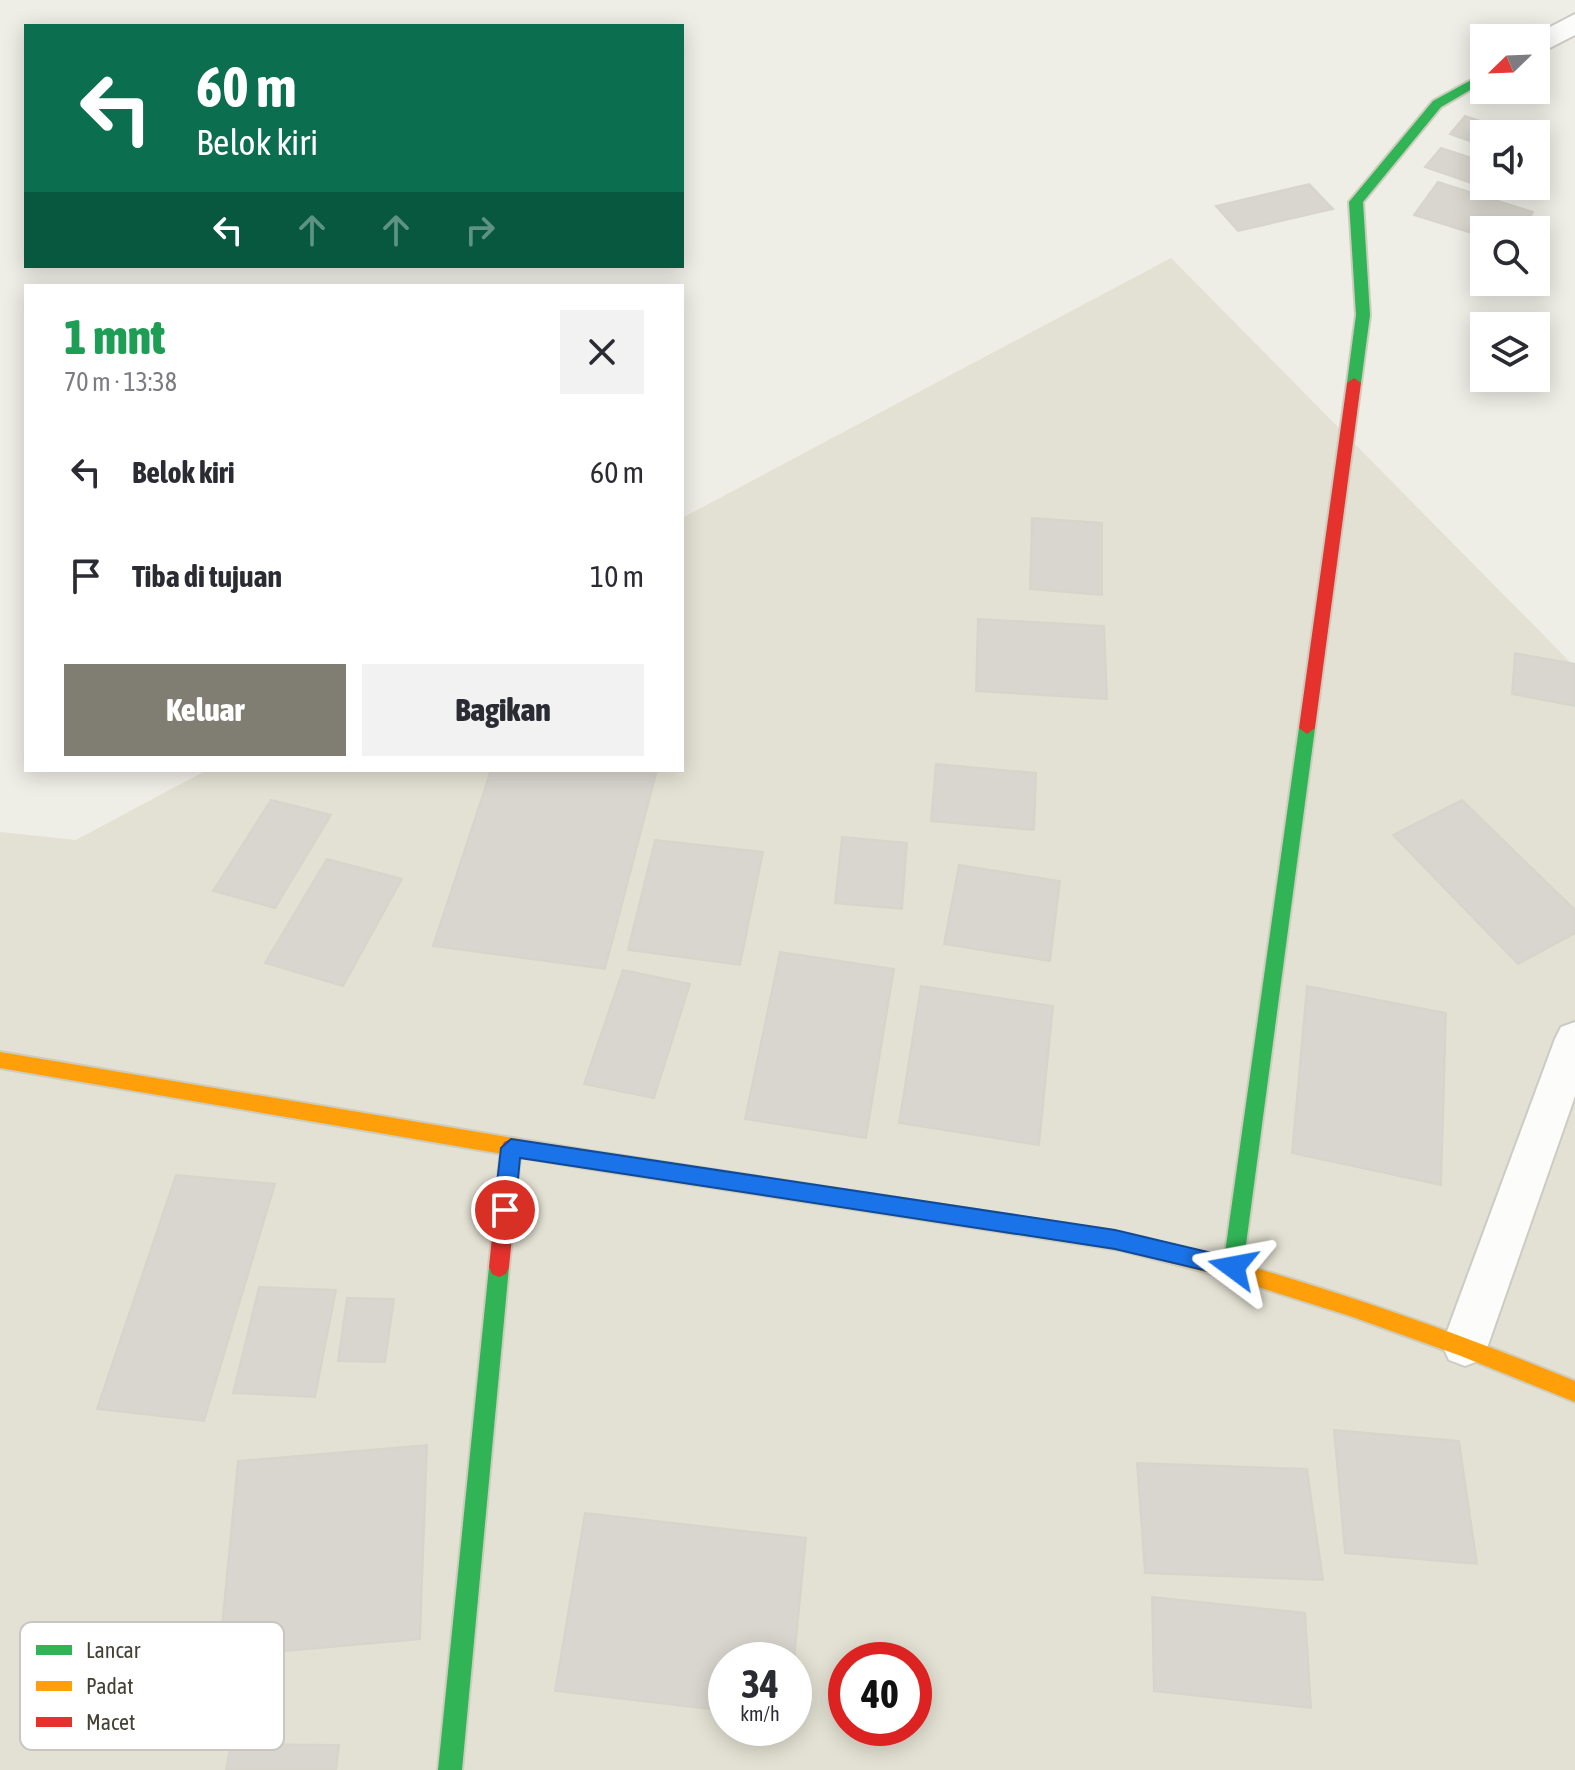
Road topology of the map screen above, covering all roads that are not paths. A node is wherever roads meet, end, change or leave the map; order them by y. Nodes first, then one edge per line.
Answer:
1 (1575, 23) edge
2 (1550, 38) edge
3 (1470, 85) edge
4 (1575, 1039) edge
5 (0, 1060) edge
6 (511, 1148) junction
7 (1233, 1267) junction
8 (1465, 1345) junction
9 (1575, 1392) edge
10 (450, 1770) edge

1 - 2 street
3 - 7 street
4 - 8 lane
5 - 6 street
6 - 7 street
6 - 10 street
7 - 8 street
8 - 9 street

